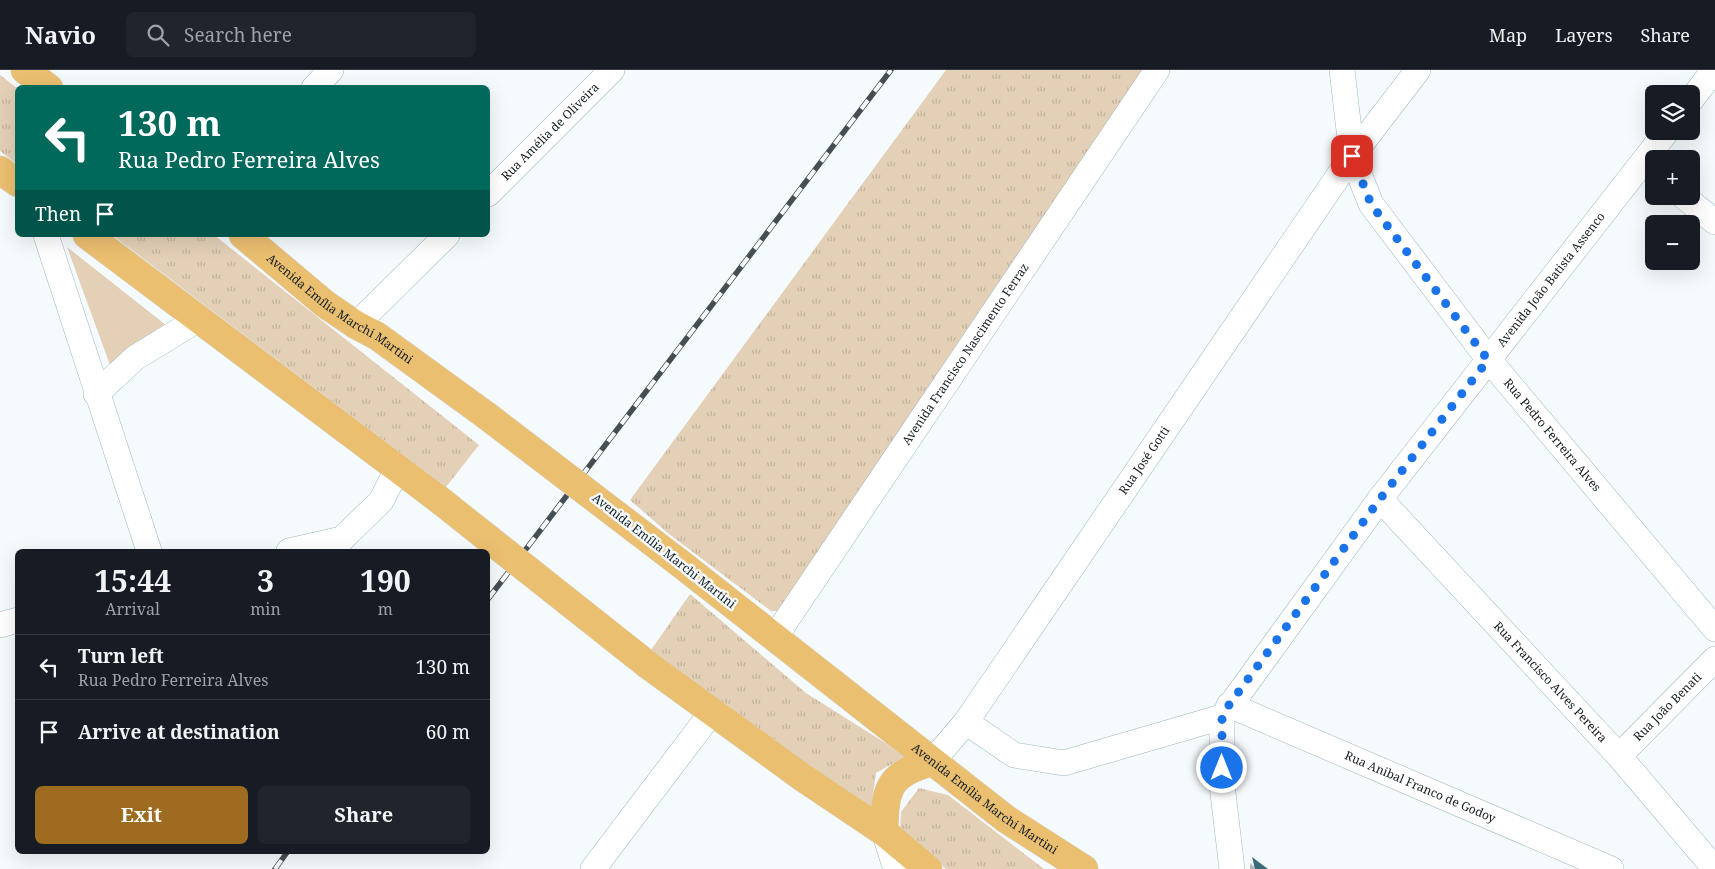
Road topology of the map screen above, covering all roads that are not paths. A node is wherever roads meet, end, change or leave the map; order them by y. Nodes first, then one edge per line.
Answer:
1 (331, 70) edge
2 (612, 70) edge
3 (1157, 70) edge
4 (1342, 70) edge
5 (1418, 70) edge
6 (1714, 70) edge
7 (317, 85) edge
8 (1700, 88) edge
9 (1352, 156) junction
10 (0, 170) edge
11 (1645, 171) edge
12 (15, 181) edge
13 (490, 192) edge
14 (1694, 205) edge
15 (1715, 222) edge
16 (47, 237) edge
17 (90, 237) edge
18 (245, 237) edge
19 (445, 237) edge
20 (200, 318) junction
21 (356, 326) junction
22 (1488, 360) junction
23 (96, 394) junction
24 (398, 468) junction
25 (1380, 499) junction
26 (148, 549) edge
27 (298, 549) edge
28 (15, 621) edge
29 (0, 625) edge
30 (1715, 629) edge
31 (775, 637) junction
32 (1715, 659) edge
33 (1225, 711) junction
34 (712, 712) junction
35 (966, 722) junction
36 (1619, 756) junction
37 (932, 762) junction
38 (884, 832) junction
39 (593, 869) edge
40 (896, 869) edge
41 (928, 869) edge
42 (1084, 869) edge
43 (1232, 869) edge
44 (1611, 869) edge
45 (1715, 869) edge

1 - 7 street
2 - 13 street, Rua Amélia de Oliveira
3 - 31 street, Avenida Francisco Nascimento Ferraz
4 - 9 street, Rua Pedro Ferreira Alves
5 - 9 street, Rua José Gotti
6 - 8 street
9 - 22 street, Rua Pedro Ferreira Alves
9 - 35 street, Rua José Gotti
10 - 12 main road
11 - 22 street, Avenida João Batista Assenco
14 - 15 street
16 - 23 street
17 - 20 main road
18 - 21 main road, Avenida Emília Marchi Martini
19 - 21 street
20 - 23 street
20 - 24 main road
21 - 31 main road, Avenida Emília Marchi Martini, bridge
22 - 25 street, Avenida João Batista Assenco
22 - 30 street, Rua Pedro Ferreira Alves
23 - 26 street
24 - 27 street
24 - 34 main road, bridge
25 - 33 street, Avenida João Batista Assenco
25 - 36 street, Rua Francisco Alves Pereira
28 - 29 street
31 - 37 main road, Avenida Emília Marchi Martini
32 - 36 street, Rua João Benati
33 - 35 street
33 - 43 street
33 - 44 street, Rua Anibal Franco de Godoy
34 - 38 main road
34 - 39 street
35 - 37 street, Rua José Gotti
36 - 45 street, Rua Francisco Alves Pereira
37 - 38 main road
37 - 42 main road, Avenida Emília Marchi Martini
38 - 40 street
38 - 41 main road

